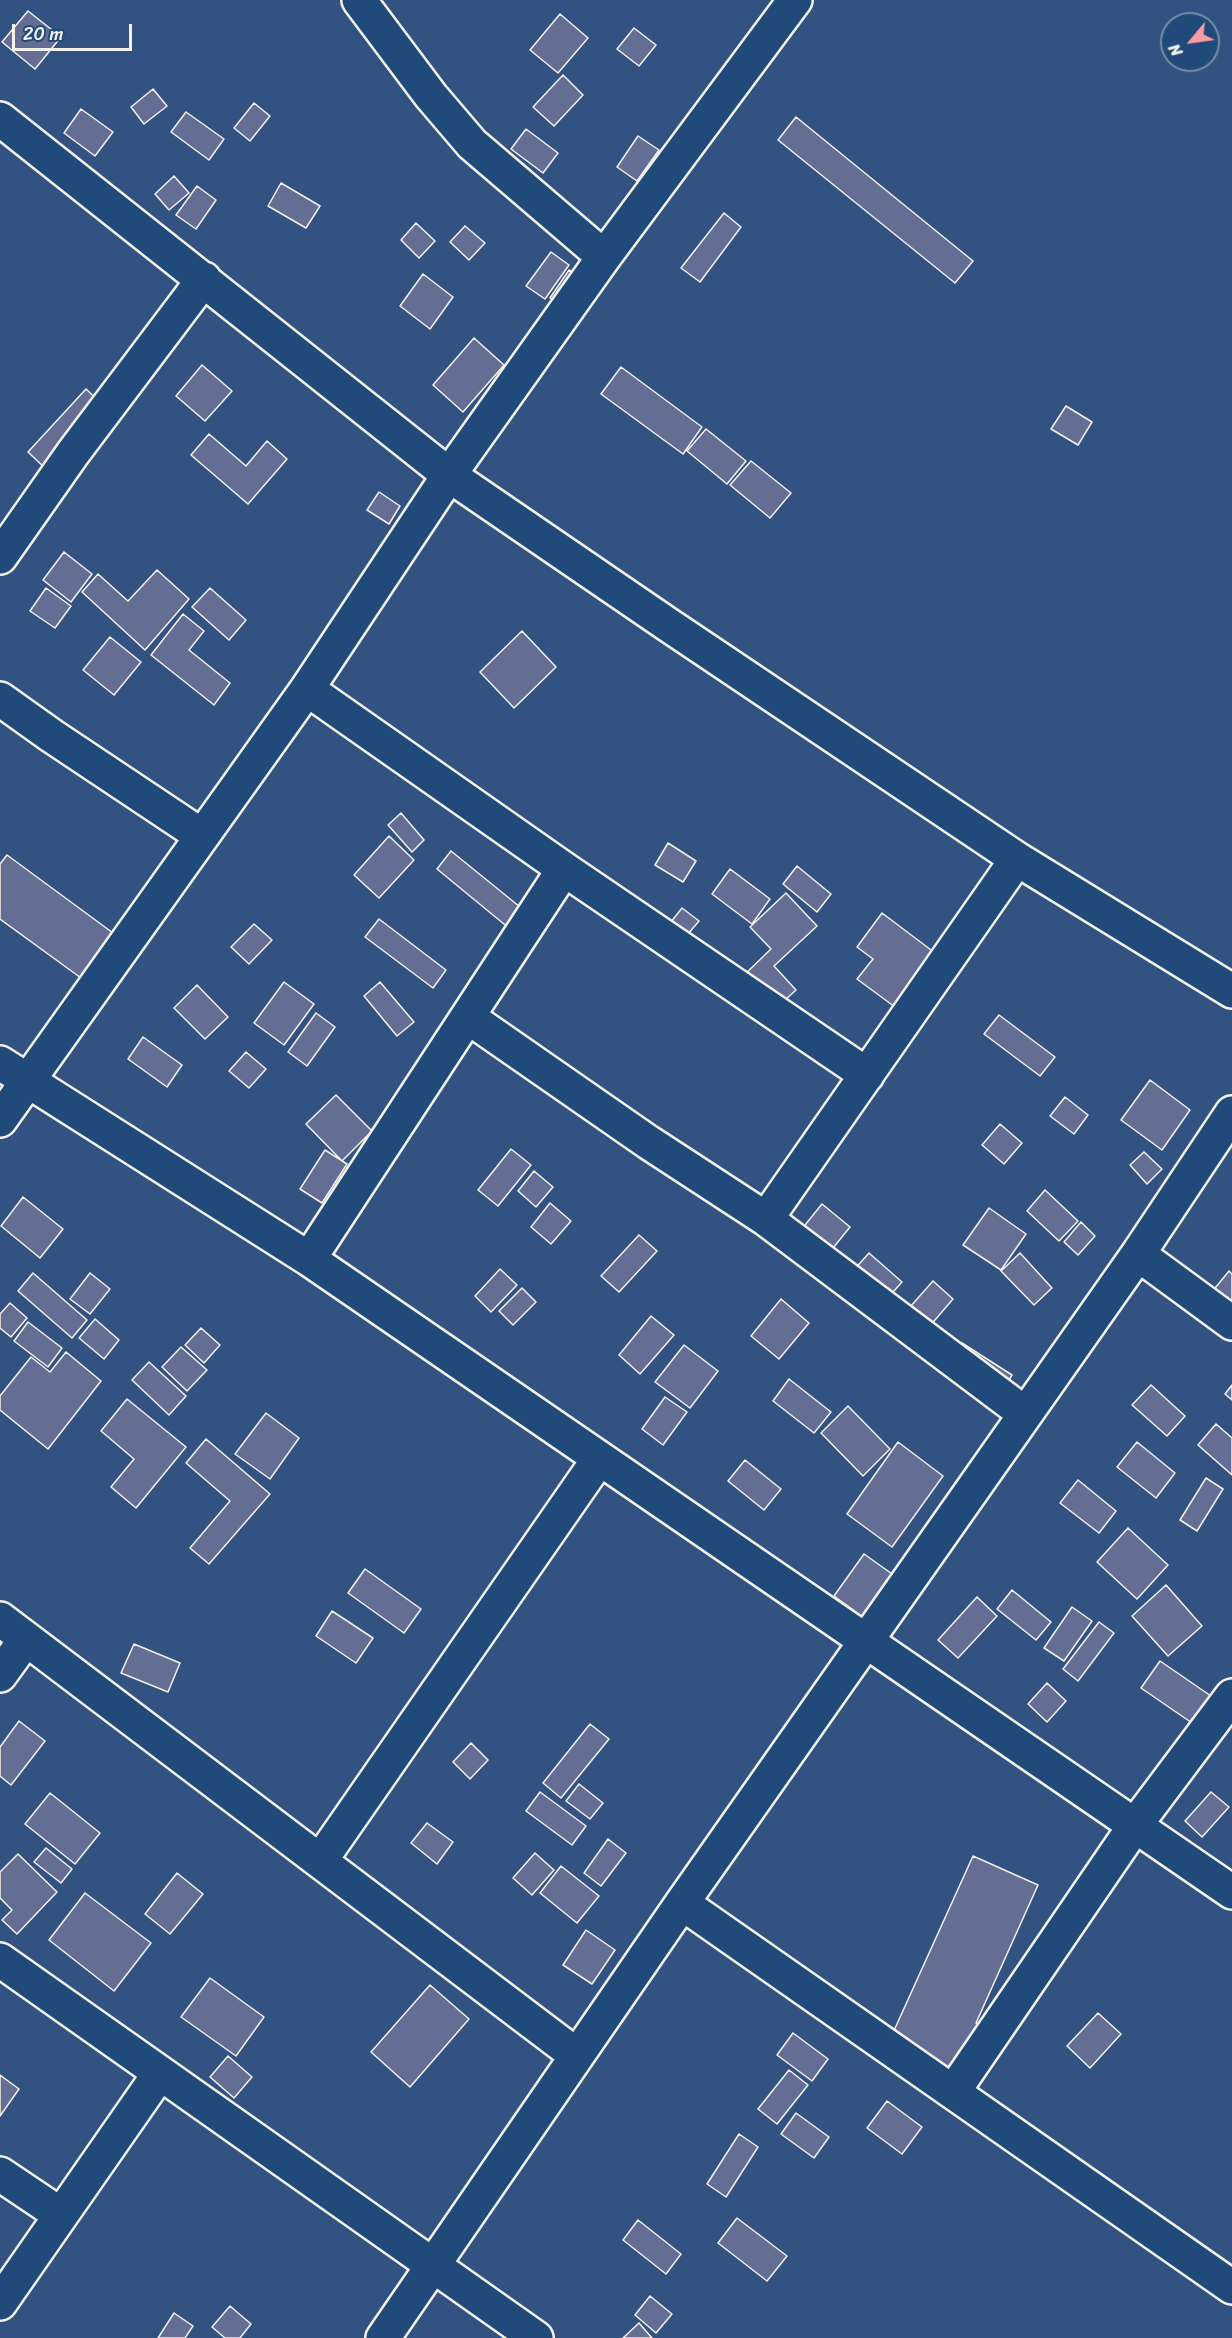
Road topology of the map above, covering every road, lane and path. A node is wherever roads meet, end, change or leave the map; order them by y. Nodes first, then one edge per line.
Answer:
1 (359, 0) edge
2 (795, 0) edge
3 (0, 118) edge
4 (604, 257) junction
5 (204, 279) junction
6 (449, 476) junction
7 (0, 557) edge
8 (307, 689) junction
9 (0, 699) edge
10 (202, 836) junction
11 (1017, 859) junction
12 (564, 869) junction
13 (1232, 992) edge
14 (468, 1017) junction
15 (0, 1063) edge
16 (867, 1075) junction
17 (27, 1081) junction
18 (1232, 1113) edge
19 (0, 1120) edge
20 (766, 1219) junction
21 (1138, 1254) junction
22 (309, 1259) junction
23 (1232, 1323) edge
24 (1024, 1413) junction
25 (599, 1459) junction
26 (0, 1619) edge
27 (26, 1639) junction
28 (865, 1641) junction
29 (0, 1675) edge
30 (1232, 1696) edge
31 (1136, 1824) junction
32 (320, 1861) junction
33 (1232, 1892) edge
34 (682, 1903) junction
35 (0, 1960) edge
36 (576, 2055) junction
37 (160, 2073) junction
38 (953, 2092) junction
39 (0, 2174) edge
40 (61, 2215) junction
41 (433, 2266) junction
42 (1232, 2287) edge
43 (0, 2303) edge
44 (383, 2338) edge
45 (536, 2338) edge

1 - 4 street
2 - 4 street
3 - 5 street
4 - 6 street
5 - 6 street
5 - 7 street
6 - 8 street
6 - 11 street
8 - 10 street
8 - 12 street
9 - 10 street
10 - 17 street
11 - 13 street
11 - 16 street
12 - 14 street
12 - 16 street
14 - 20 street
14 - 22 street
15 - 17 street
16 - 20 street
17 - 19 street
17 - 22 street
18 - 21 street
20 - 24 street
21 - 23 street
21 - 24 street
22 - 25 street
24 - 28 street
25 - 28 street
25 - 32 street
26 - 27 street
27 - 29 street
27 - 32 street
28 - 31 street
28 - 34 street
30 - 31 street
31 - 33 street
31 - 38 street
32 - 36 street
34 - 36 street
34 - 38 street
35 - 37 street
36 - 41 street
37 - 40 street
37 - 41 street
38 - 42 street
39 - 40 street
40 - 43 street
41 - 44 street
41 - 45 street

